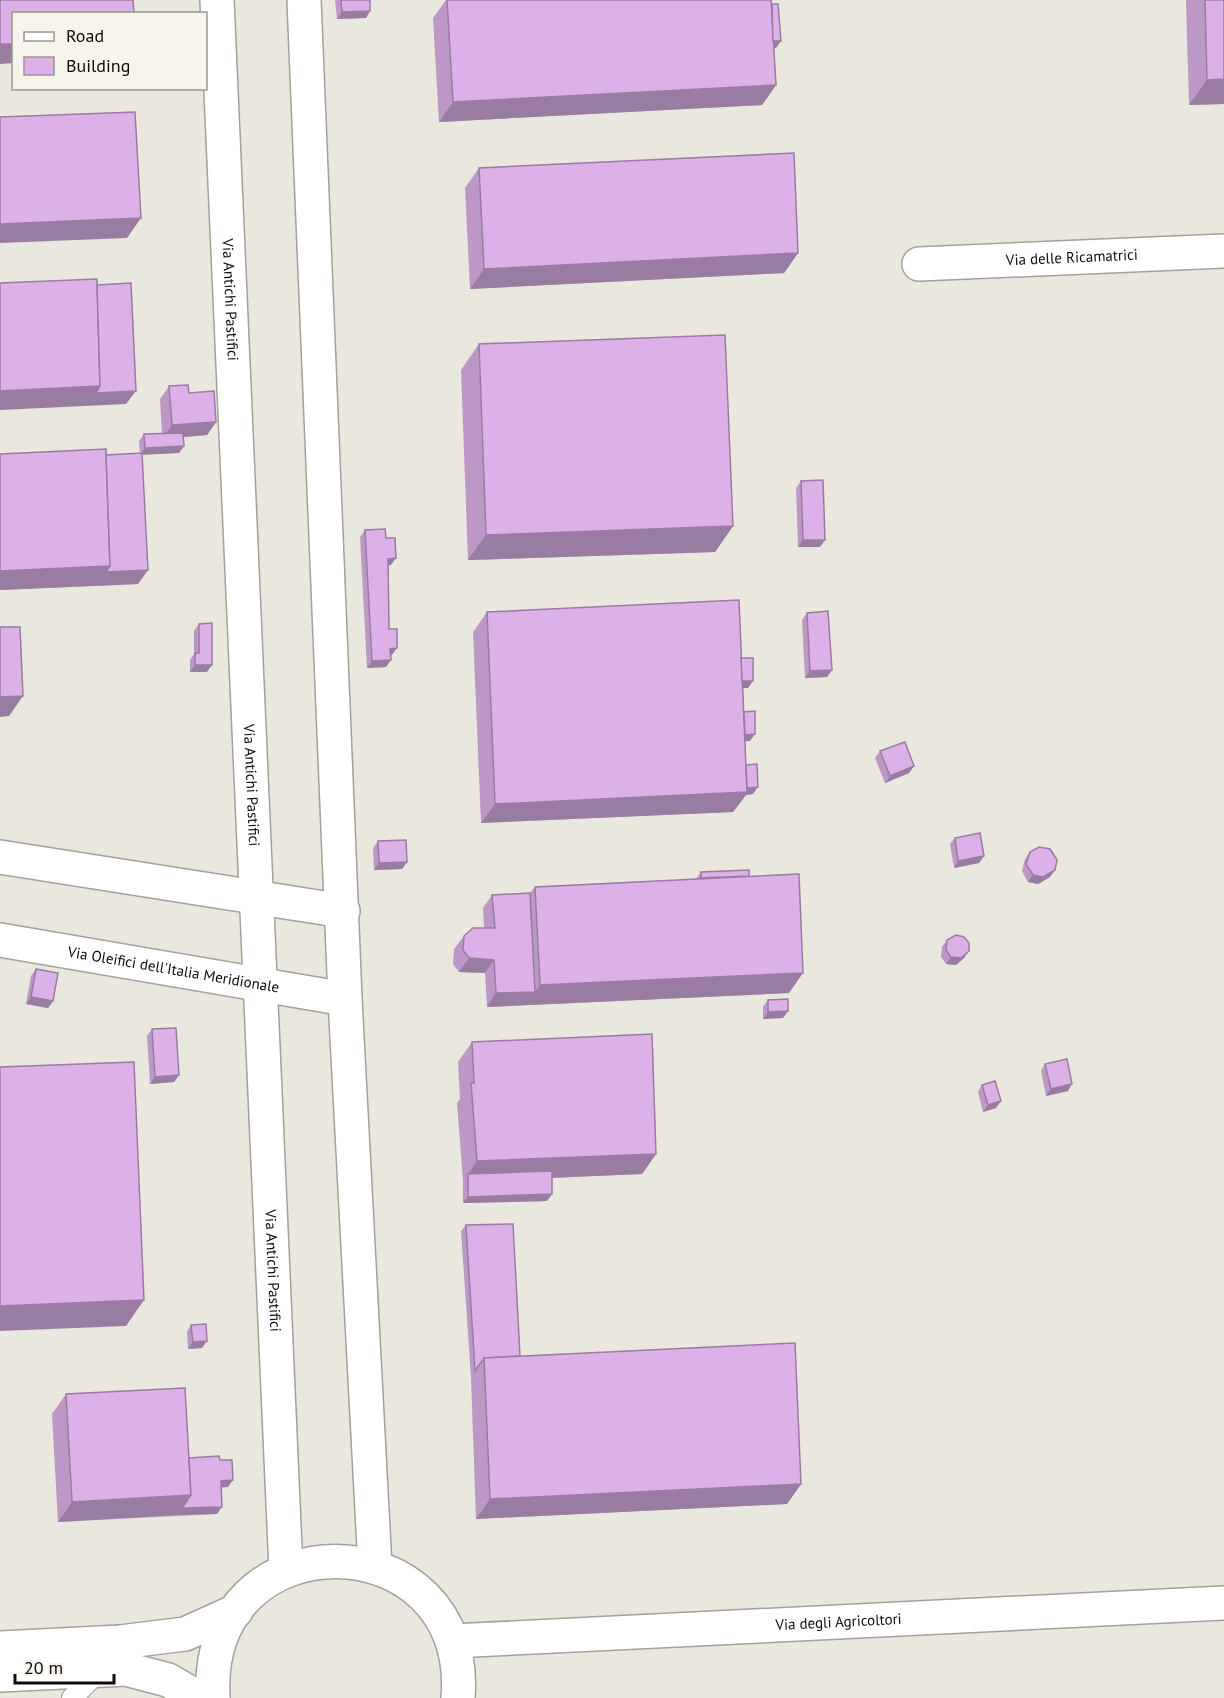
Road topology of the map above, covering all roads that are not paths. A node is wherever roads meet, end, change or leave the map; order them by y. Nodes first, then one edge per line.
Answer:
1 (217, 0) edge
2 (304, 0) edge
3 (1224, 251) edge
4 (919, 264) dead end
5 (0, 857) edge
6 (256, 900) junction
7 (343, 911) junction
8 (0, 940) edge
9 (260, 986) junction
10 (345, 999) junction
11 (375, 1567) junction
12 (286, 1571) junction
13 (1224, 1603) edge
14 (236, 1611) junction
15 (452, 1641) junction
16 (0, 1648) edge
17 (115, 1661) junction
18 (0, 1675) edge
19 (72, 1698) edge
20 (199, 1698) edge
21 (213, 1698) edge
22 (459, 1698) edge

1 - 6 street, Via Antichi Pastifici
2 - 7 street
3 - 4 street, Via delle Ricamatrici
5 - 6 street
6 - 7 street
6 - 9 street, Via Antichi Pastifici
7 - 10 street
8 - 9 street, Via Oleifici dell'Italia Meridionale
9 - 10 street, Via Oleifici dell'Italia Meridionale
9 - 12 street, Via Antichi Pastifici
10 - 11 street
11 - 12 street
11 - 15 street
12 - 14 street
13 - 15 street, Via degli Agricoltori
14 - 17 street
14 - 21 street
15 - 22 street
16 - 17 street
17 - 18 street
17 - 19 lane
17 - 20 street

